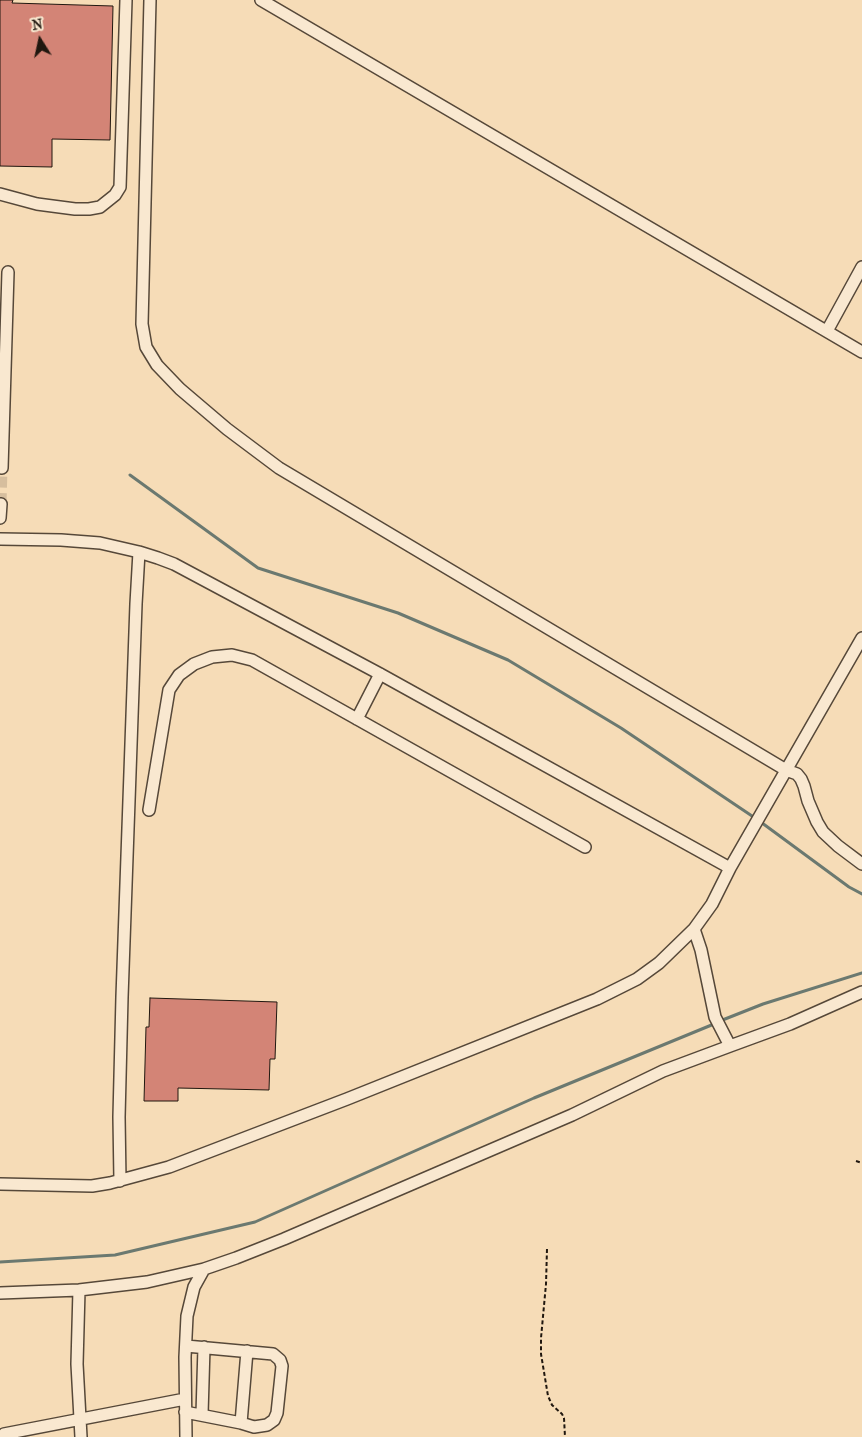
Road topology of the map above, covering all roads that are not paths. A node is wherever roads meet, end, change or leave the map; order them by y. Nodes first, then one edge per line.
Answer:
1 (126, 0) edge
2 (150, 0) edge
3 (261, 0) edge
4 (0, 194) edge
5 (862, 267) edge
6 (8, 272) dead end
7 (827, 331) junction
8 (862, 352) edge
9 (2, 468) dead end
10 (1, 504) dead end
11 (0, 518) edge
12 (0, 539) edge
13 (139, 552) junction
14 (862, 638) edge
15 (380, 674) junction
16 (357, 719) junction
17 (786, 770) junction
18 (149, 810) dead end
19 (585, 847) dead end
20 (862, 864) edge
21 (730, 868) junction
22 (694, 929) junction
23 (862, 992) edge
24 (730, 1046) junction
25 (120, 1181) junction
26 (0, 1184) edge
27 (204, 1269) junction
28 (79, 1290) junction
29 (0, 1293) edge
30 (186, 1346) junction
31 (204, 1347) junction
32 (247, 1351) junction
33 (185, 1399) junction
34 (186, 1412) junction
35 (202, 1414) junction
36 (79, 1420) junction
37 (241, 1423) junction
38 (4, 1434) dead end
39 (81, 1437) edge
40 (186, 1437) edge

1 - 4 street
2 - 17 street
3 - 7 street
5 - 7 street
6 - 9 street
7 - 8 street
10 - 11 street
12 - 13 street
13 - 15 street
13 - 25 street
14 - 17 street
15 - 16 street
15 - 21 street
16 - 18 street
16 - 19 street
17 - 20 street
17 - 21 street
21 - 22 street
22 - 24 street
22 - 25 street
23 - 24 street
24 - 27 street
25 - 26 street
27 - 28 street
27 - 30 street
28 - 29 street
28 - 36 street
30 - 31 street
30 - 33 street
31 - 32 street
31 - 35 street
32 - 37 street
32 - 37 street
33 - 34 street
33 - 36 street
34 - 35 street
34 - 40 street
35 - 37 street
36 - 38 street
36 - 39 street

